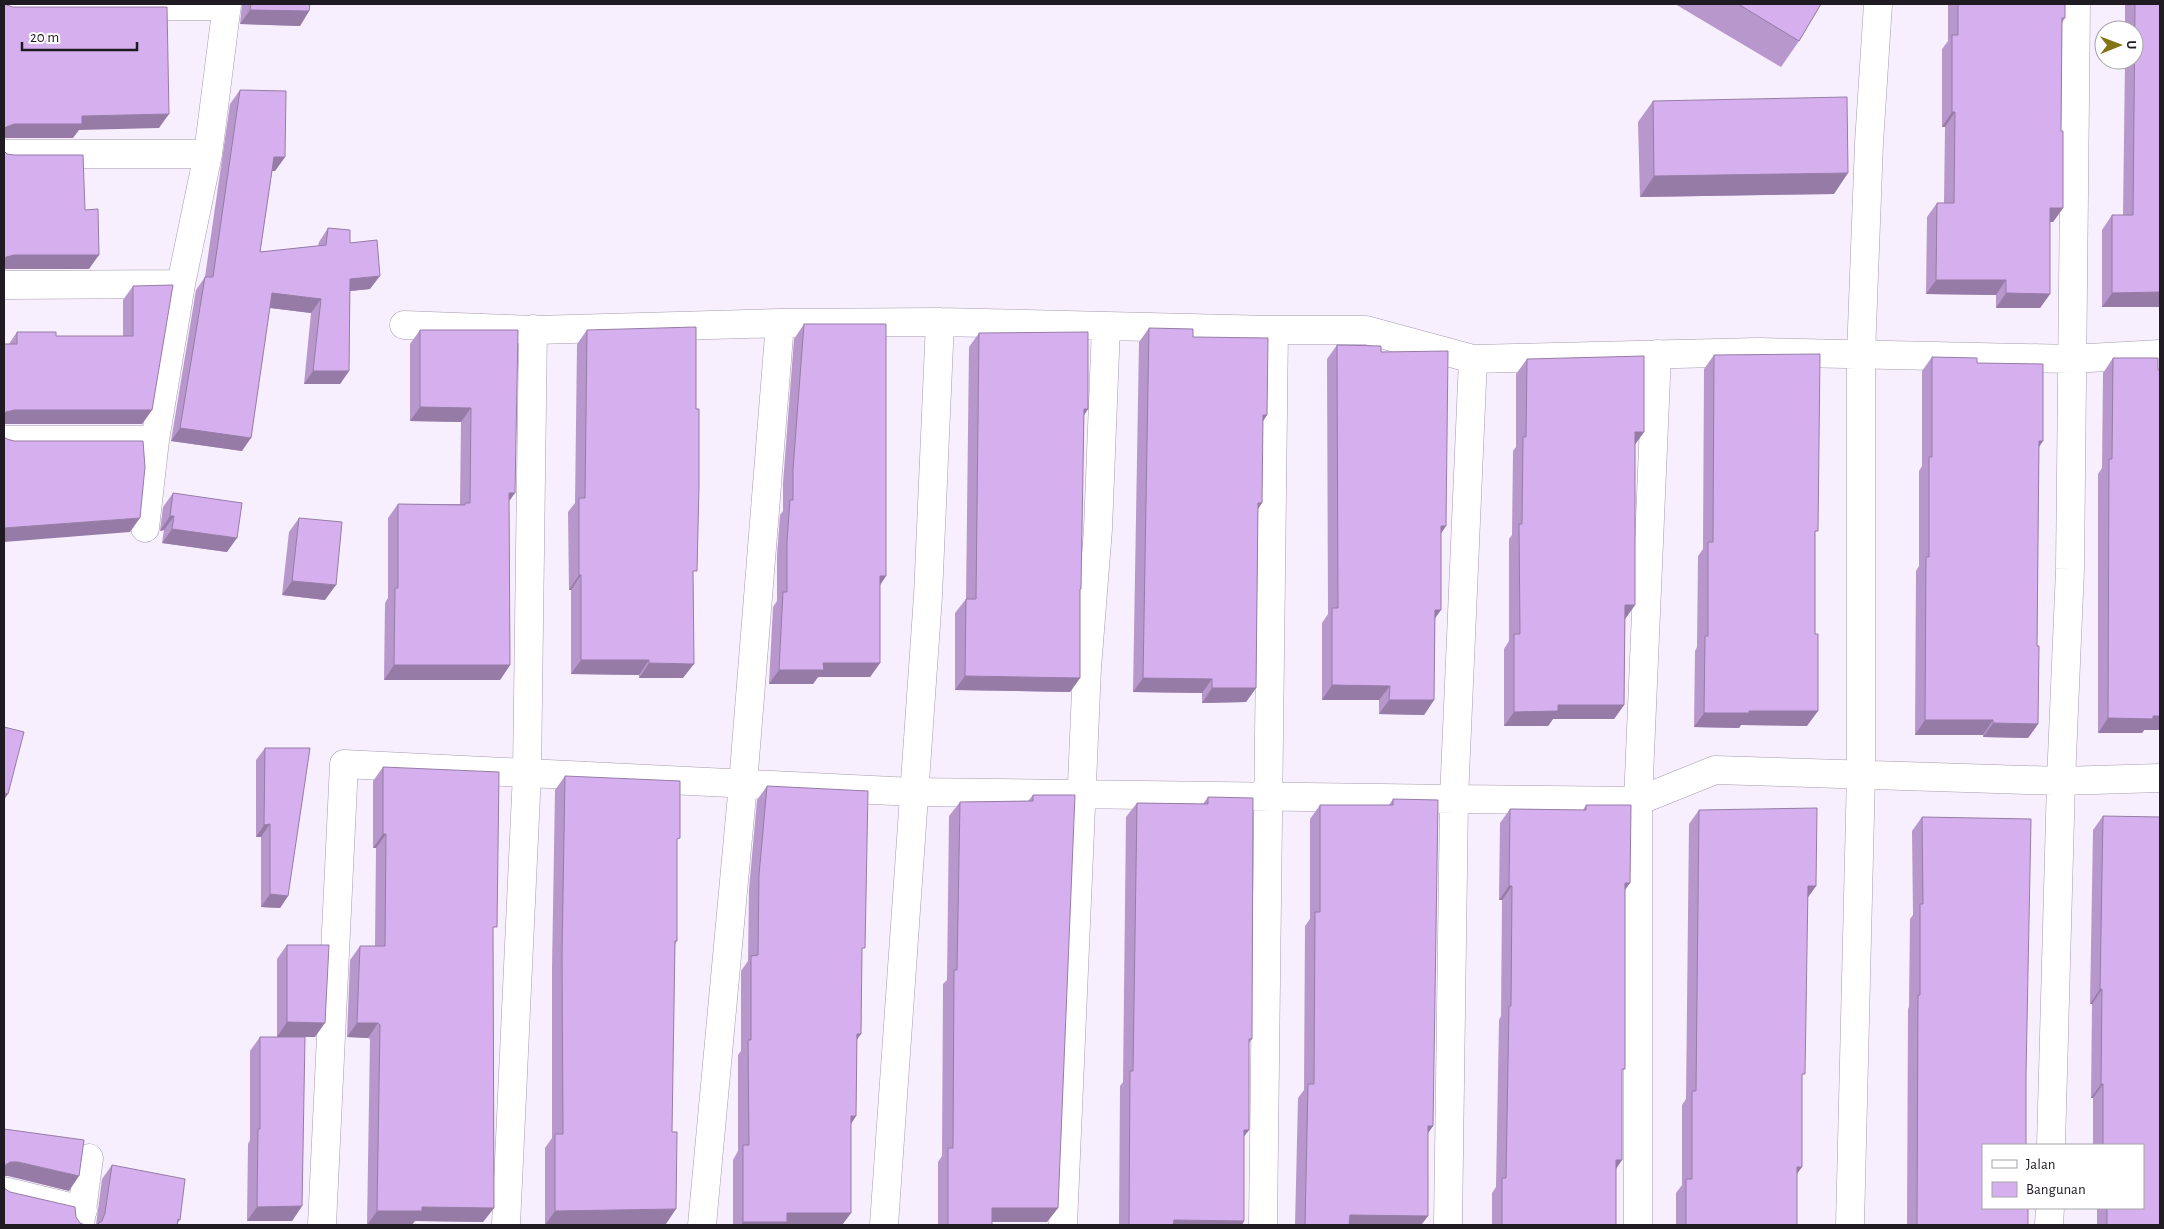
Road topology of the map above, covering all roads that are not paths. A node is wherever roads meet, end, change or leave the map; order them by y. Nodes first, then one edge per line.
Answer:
1 (1878, 4) edge
2 (2076, 4) edge
3 (227, 5) edge
4 (4, 6) edge
5 (4, 154) edge
6 (208, 154) junction
7 (180, 284) junction
8 (4, 285) edge
9 (940, 322) junction
10 (780, 323) junction
11 (404, 325) dead end
12 (1106, 326) junction
13 (533, 329) junction
14 (1274, 330) junction
15 (1657, 354) junction
16 (2160, 354) edge
17 (1861, 355) junction
18 (1473, 359) junction
19 (2071, 359) junction
20 (4, 440) edge
21 (155, 440) junction
22 (145, 528) dead end
23 (526, 773) junction
24 (1861, 774) junction
25 (2160, 778) edge
26 (2061, 781) junction
27 (743, 784) junction
28 (913, 792) junction
29 (1083, 794) junction
30 (1269, 797) junction
31 (1454, 799) junction
32 (1638, 801) junction
33 (2052, 1144) edge
34 (90, 1158) dead end
35 (4, 1191) edge
36 (2050, 1209) edge
37 (81, 1218) edge
38 (322, 1225) edge
39 (506, 1225) edge
40 (702, 1225) edge
41 (884, 1225) edge
42 (1063, 1225) edge
43 (1263, 1225) edge
44 (1448, 1225) edge
45 (1638, 1225) edge
46 (1850, 1225) edge
47 (2049, 1225) edge

1 - 17 street
2 - 19 street
3 - 4 street
3 - 6 street
5 - 6 street
6 - 7 street
7 - 8 street
7 - 21 street
9 - 10 street
9 - 12 street
9 - 28 street
10 - 13 street
10 - 27 street
11 - 13 street
12 - 14 street
12 - 29 street
13 - 23 street
14 - 18 street
14 - 30 street
15 - 17 street
15 - 18 street
15 - 32 street
16 - 19 street
17 - 19 street
17 - 24 street
18 - 31 street
19 - 26 street
20 - 21 street
21 - 22 street
23 - 27 street
23 - 38 street
23 - 39 street
24 - 26 street
24 - 32 street
24 - 46 street
25 - 26 street
26 - 33 street
27 - 28 street
27 - 40 street
28 - 29 street
28 - 41 street
29 - 30 street
29 - 42 street
30 - 31 street
30 - 43 street
31 - 32 street
31 - 44 street
32 - 45 street
34 - 37 street
35 - 37 street
36 - 47 street

